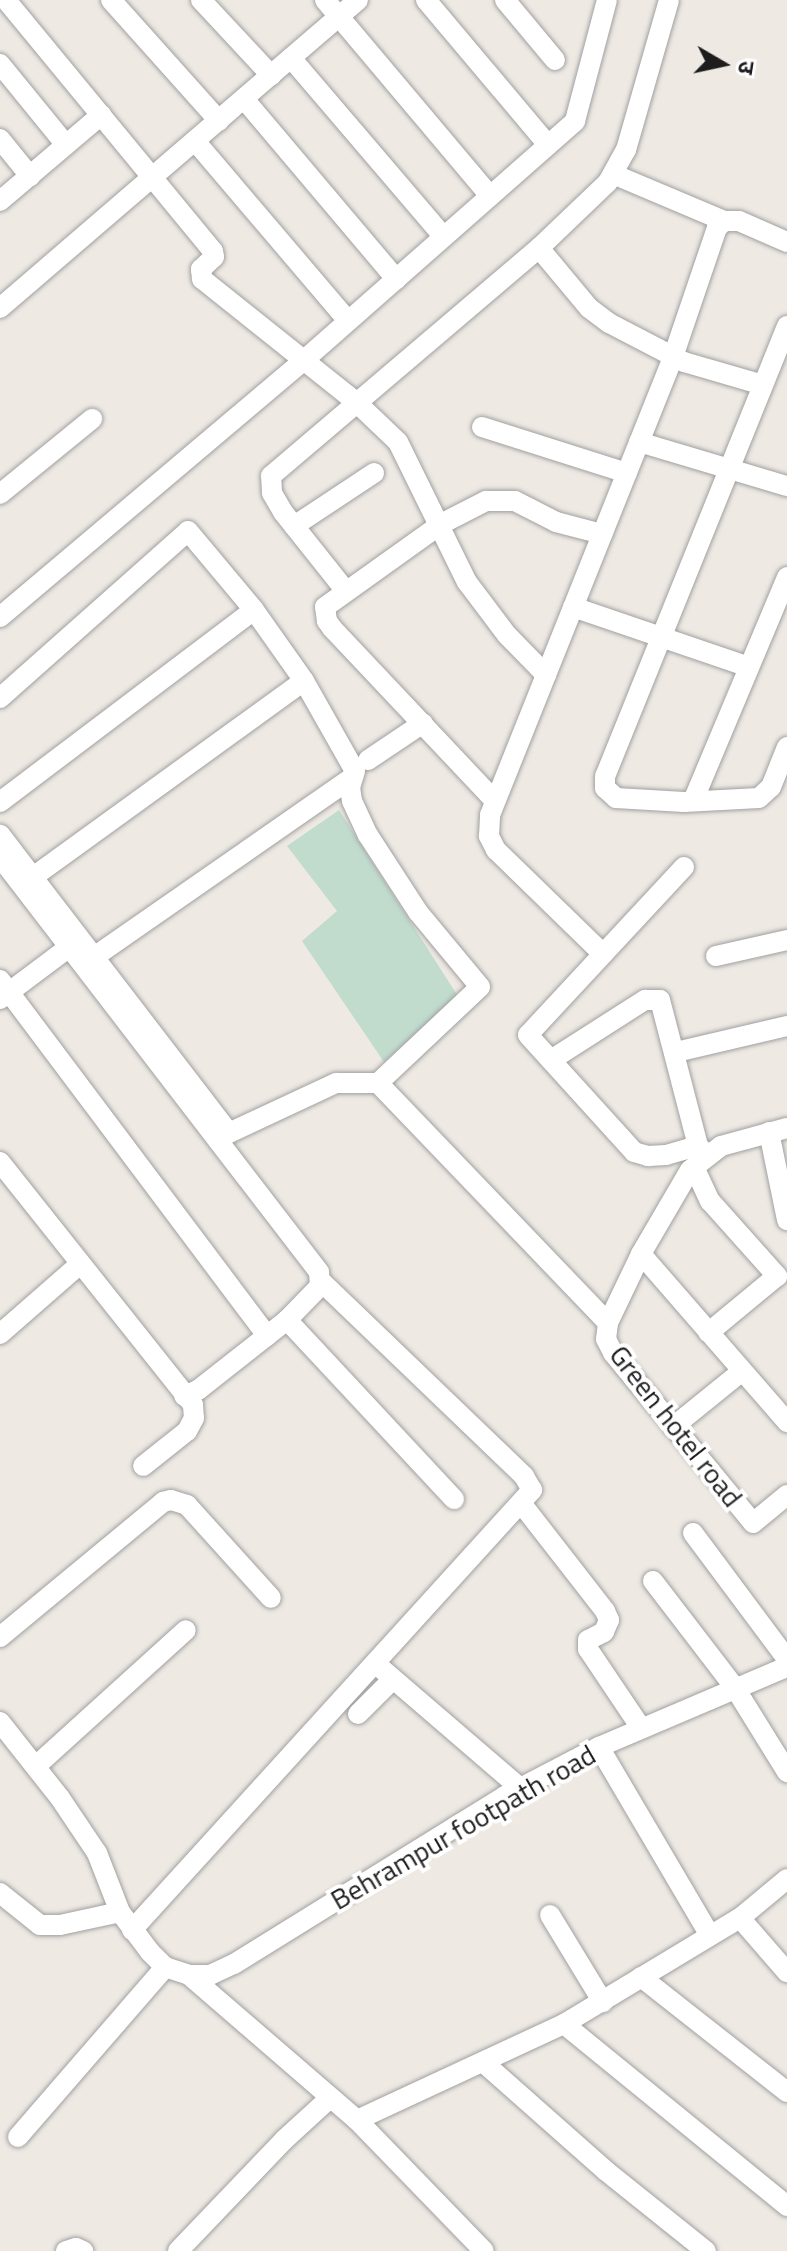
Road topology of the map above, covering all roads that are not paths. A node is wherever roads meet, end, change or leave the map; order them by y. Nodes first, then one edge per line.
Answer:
1 (6, 0) edge
2 (111, 0) edge
3 (201, 0) edge
4 (325, 0) edge
5 (358, 0) edge
6 (426, 0) edge
7 (505, 0) edge
8 (607, 0) edge
9 (669, 0) edge
10 (339, 17) junction
11 (291, 58) junction
12 (555, 60) dead end
13 (0, 64) edge
14 (271, 75) junction
15 (244, 99) junction
16 (101, 115) junction
17 (219, 121) junction
18 (0, 139) edge
19 (195, 141) junction
20 (66, 145) junction
21 (548, 145) junction
22 (613, 174) junction
23 (30, 176) junction
24 (153, 178) junction
25 (490, 196) junction
26 (0, 201) edge
27 (724, 221) junction
28 (444, 237) junction
29 (787, 242) edge
30 (539, 248) junction
31 (396, 279) junction
32 (0, 308) edge
33 (348, 321) junction
34 (787, 326) edge
35 (673, 357) junction
36 (302, 362) junction
37 (763, 385) junction
38 (355, 401) junction
39 (92, 419) dead end
40 (482, 427) dead end
41 (639, 442) junction
42 (730, 469) junction
43 (374, 473) dead end
44 (627, 473) junction
45 (787, 486) edge
46 (0, 494) edge
47 (441, 524) junction
48 (294, 526) junction
49 (602, 534) junction
50 (787, 577) edge
51 (345, 590) junction
52 (573, 607) junction
53 (254, 610) junction
54 (0, 617) edge
55 (662, 637) junction
56 (749, 667) junction
57 (546, 675) junction
58 (304, 681) junction
59 (0, 698) edge
60 (423, 723) junction
61 (787, 747) edge
62 (368, 760) dead end
63 (352, 778) junction
64 (495, 801) junction
65 (693, 801) junction
66 (0, 802) edge
67 (0, 835) edge
68 (0, 857) edge
69 (684, 867) dead end
70 (33, 877) junction
71 (787, 940) edge
72 (68, 948) junction
73 (603, 954) junction
74 (716, 956) dead end
75 (94, 957) junction
76 (3, 990) edge
77 (787, 1026) edge
78 (676, 1052) junction
79 (551, 1060) junction
80 (378, 1083) junction
81 (778, 1130) edge
82 (700, 1156) junction
83 (0, 1162) edge
84 (787, 1220) edge
85 (641, 1254) junction
86 (80, 1264) junction
87 (321, 1281) junction
88 (287, 1320) junction
89 (608, 1323) junction
90 (1, 1331) edge
91 (708, 1333) junction
92 (267, 1336) junction
93 (741, 1372) junction
94 (184, 1396) junction
95 (787, 1422) edge
96 (673, 1427) junction
97 (143, 1466) dead end
98 (787, 1495) edge
99 (454, 1499) dead end
100 (521, 1503) junction
101 (693, 1533) dead end
102 (653, 1581) dead end
103 (271, 1598) dead end
104 (186, 1630) dead end
105 (0, 1637) edge
106 (787, 1659) edge
107 (376, 1664) junction
108 (787, 1667) edge
109 (393, 1679) junction
110 (735, 1688) junction
111 (358, 1714) dead end
112 (1, 1726) edge
113 (641, 1728) junction
114 (599, 1747) junction
115 (36, 1766) junction
116 (787, 1772) edge
117 (520, 1788) junction
118 (787, 1879) edge
119 (0, 1893) edge
120 (120, 1912) junction
121 (550, 1915) dead end
122 (740, 1918) junction
123 (132, 1930) junction
124 (709, 1934) junction
125 (165, 1967) junction
126 (787, 1972) edge
127 (189, 1975) junction
128 (641, 1977) junction
129 (603, 2002) junction
130 (564, 2024) junction
131 (484, 2063) junction
132 (787, 2092) edge
133 (330, 2098) junction
134 (357, 2120) junction
135 (18, 2137) dead end
136 (787, 2206) edge
137 (182, 2249) edge
138 (66, 2251) edge
139 (83, 2251) edge
140 (484, 2251) edge
141 (706, 2251) edge

1 - 16 street
2 - 17 street
3 - 14 street
4 - 10 street
5 - 10 street
6 - 21 street
7 - 12 street
8 - 21 street
9 - 22 street
10 - 11 street
10 - 25 street
11 - 14 street
11 - 28 street
13 - 20 street
14 - 15 street
15 - 17 street
15 - 31 street
16 - 20 street
16 - 24 street
17 - 19 street
18 - 23 street
19 - 24 street
19 - 33 street
20 - 23 street
21 - 25 street
22 - 27 street
22 - 30 street
23 - 26 street
24 - 32 street
24 - 36 street
25 - 28 street
27 - 29 street
27 - 35 street
28 - 31 street
30 - 35 street
30 - 38 street
31 - 33 street
33 - 36 street
34 - 37 street
35 - 37 street
35 - 41 street
36 - 38 street
36 - 54 street
37 - 42 street
38 - 47 street
38 - 48 street
39 - 46 street
40 - 44 street
41 - 42 street
41 - 44 street
42 - 45 street
42 - 55 street
43 - 48 street
44 - 49 street
47 - 49 street
47 - 51 street
47 - 57 street
48 - 51 street
49 - 52 street
50 - 56 street
51 - 60 street
52 - 55 street
52 - 57 street
53 - 58 street
53 - 59 street
53 - 66 street
55 - 56 street
55 - 65 street
56 - 65 street
57 - 64 street
58 - 63 street
58 - 70 street
60 - 62 street
60 - 64 street
61 - 65 street
63 - 75 street
63 - 80 street
64 - 73 street
67 - 70 street
68 - 72 street
69 - 73 street
70 - 75 street
71 - 74 street
72 - 76 street
72 - 87 street
73 - 79 street
75 - 80 street
76 - 92 street
77 - 78 street
78 - 79 street
78 - 82 street
79 - 82 street
80 - 89 street
81 - 82 street
81 - 84 street
82 - 85 street, Green hotel road
82 - 91 street
83 - 86 street
85 - 89 street, Green hotel road
85 - 91 street
86 - 90 street
86 - 94 street
87 - 88 street
87 - 100 street
88 - 92 street
88 - 99 street
89 - 96 street, Green hotel road
91 - 93 street
92 - 94 street
93 - 95 street
93 - 96 street
94 - 97 street
96 - 98 street, Green hotel road
100 - 107 street
100 - 113 street
101 - 106 street
102 - 110 street
103 - 105 street
104 - 115 street
107 - 109 street
107 - 123 street
108 - 110 street, Behrampur footpath road
109 - 111 street
109 - 117 street
110 - 113 street, Behrampur footpath road
110 - 116 street
112 - 115 street
113 - 114 street, Behrampur footpath road
114 - 117 street, Behrampur footpath road
114 - 124 street
115 - 120 street
117 - 127 street, Behrampur footpath road
118 - 122 street
119 - 120 street
120 - 123 street
121 - 129 street
122 - 124 street
122 - 126 street
123 - 125 street
124 - 128 street
125 - 127 street
125 - 135 street
127 - 133 street
128 - 129 street
128 - 132 street
129 - 130 street
130 - 131 street
130 - 136 street
131 - 134 street
131 - 141 street
133 - 134 street
133 - 137 street
134 - 140 street
138 - 139 street

